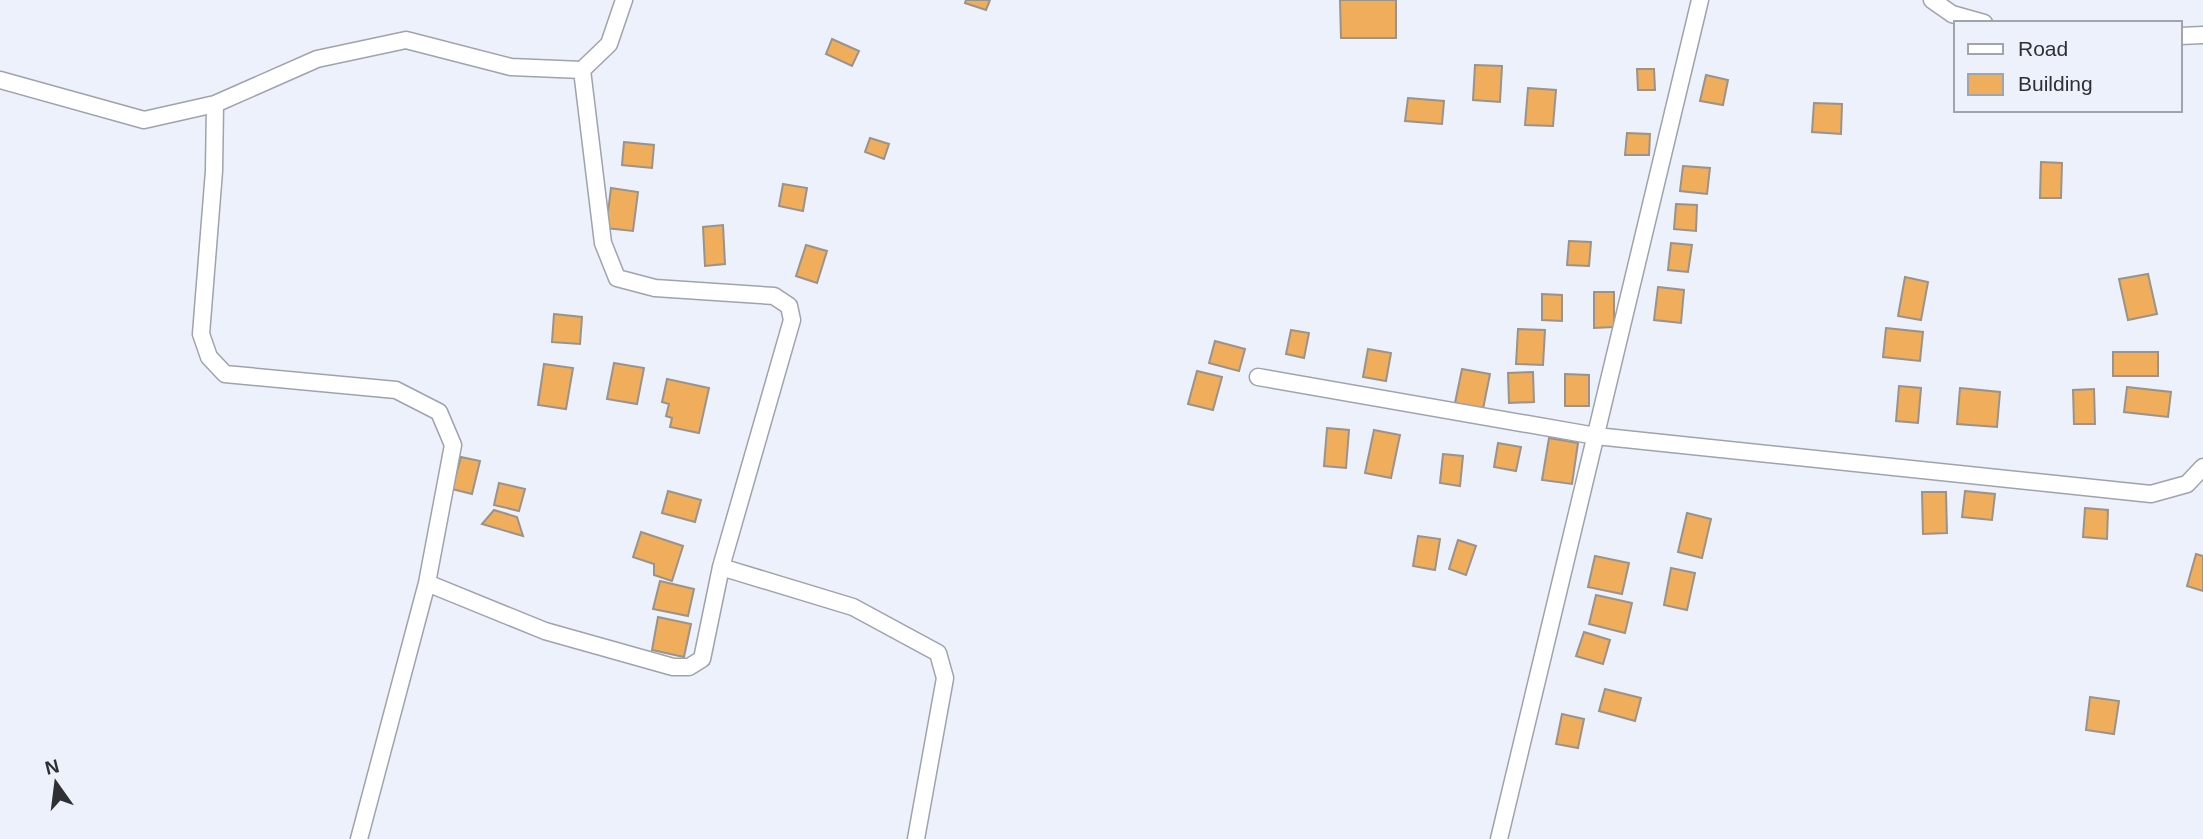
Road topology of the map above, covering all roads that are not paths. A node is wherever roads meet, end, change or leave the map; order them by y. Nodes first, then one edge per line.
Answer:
1 (624, 0) edge
2 (1700, 0) edge
3 (1932, 0) edge
4 (1976, 21) edge
5 (2203, 35) edge
6 (2182, 36) edge
7 (582, 70) junction
8 (0, 80) edge
9 (215, 104) junction
10 (1258, 377) dead end
11 (1596, 436) junction
12 (2203, 467) edge
13 (721, 567) junction
14 (427, 583) junction
15 (359, 839) edge
16 (916, 839) edge
17 (1499, 839) edge

1 - 7 street
2 - 11 street
3 - 4 street
5 - 6 street
7 - 9 street
7 - 13 street
8 - 9 street
9 - 14 street
10 - 11 street
11 - 12 street
11 - 17 street
13 - 14 street
13 - 16 street
14 - 15 street

